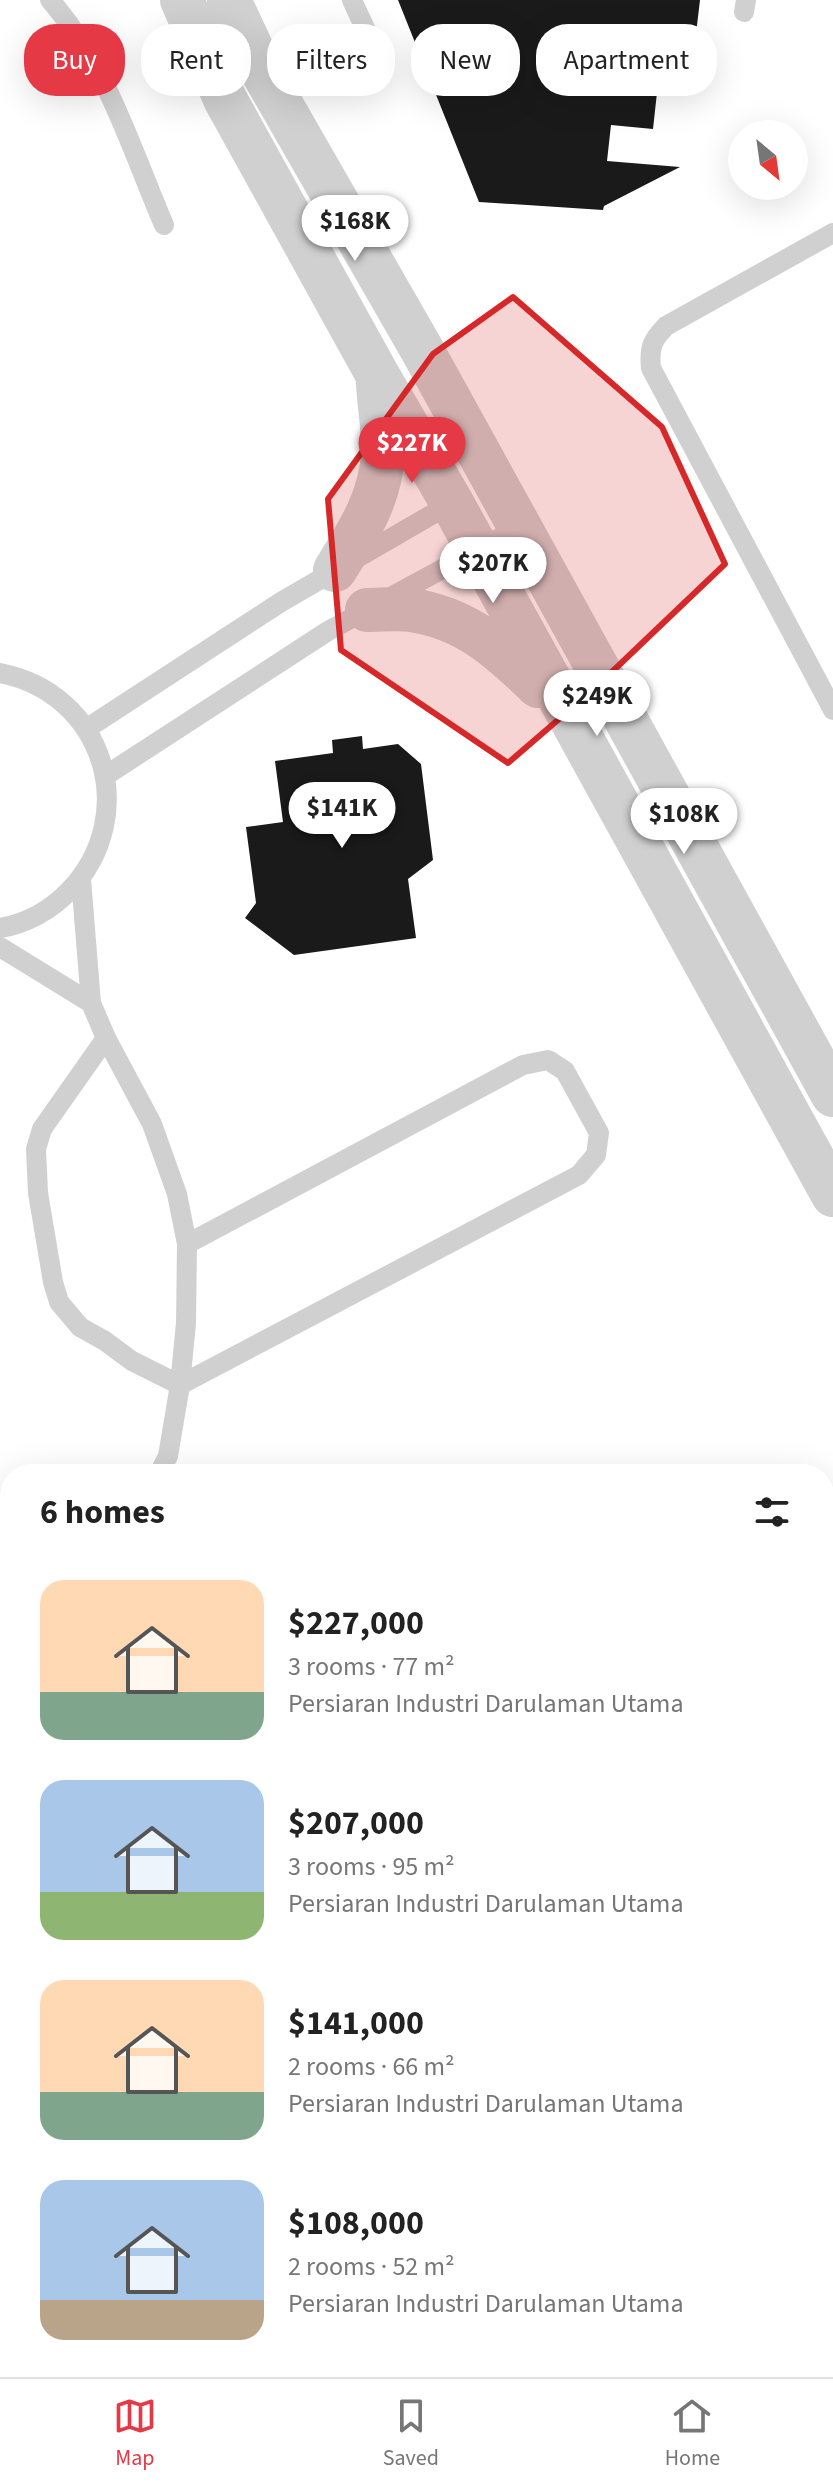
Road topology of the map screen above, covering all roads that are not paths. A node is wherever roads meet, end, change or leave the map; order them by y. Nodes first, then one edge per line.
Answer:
1 (50, 0) edge
2 (182, 0) edge
3 (229, 0) edge
4 (352, 0) edge
5 (363, 24) edge
6 (164, 225) dead end
7 (833, 233) edge
8 (377, 374) junction
9 (494, 479) junction
10 (452, 503) junction
11 (520, 527) junction
12 (477, 549) junction
13 (335, 570) junction
14 (367, 610) junction
15 (0, 673) edge
16 (830, 696) edge
17 (569, 716) junction
18 (86, 729) junction
19 (105, 776) junction
20 (81, 879) junction
21 (0, 928) edge
22 (0, 947) edge
23 (91, 1003) junction
24 (106, 1038) junction
25 (833, 1095) edge
26 (833, 1195) edge
27 (187, 1244) junction
28 (180, 1385) junction
29 (164, 1464) edge

1 - 6 lane
2 - 8 street
3 - 9 street
4 - 5 lane
7 - 16 lane
8 - 10 street
8 - 13 street
9 - 10 lane
9 - 11 street
10 - 12 street
10 - 13 lane
11 - 12 lane
11 - 25 street
12 - 14 lane
12 - 17 street
13 - 18 lane
14 - 17 street
14 - 19 lane
15 - 18 lane
17 - 26 street
18 - 19 lane
19 - 20 lane
20 - 21 lane
20 - 23 lane
22 - 23 lane
23 - 24 lane
24 - 27 lane
24 - 28 lane
27 - 28 lane
27 - 28 lane
28 - 29 lane

